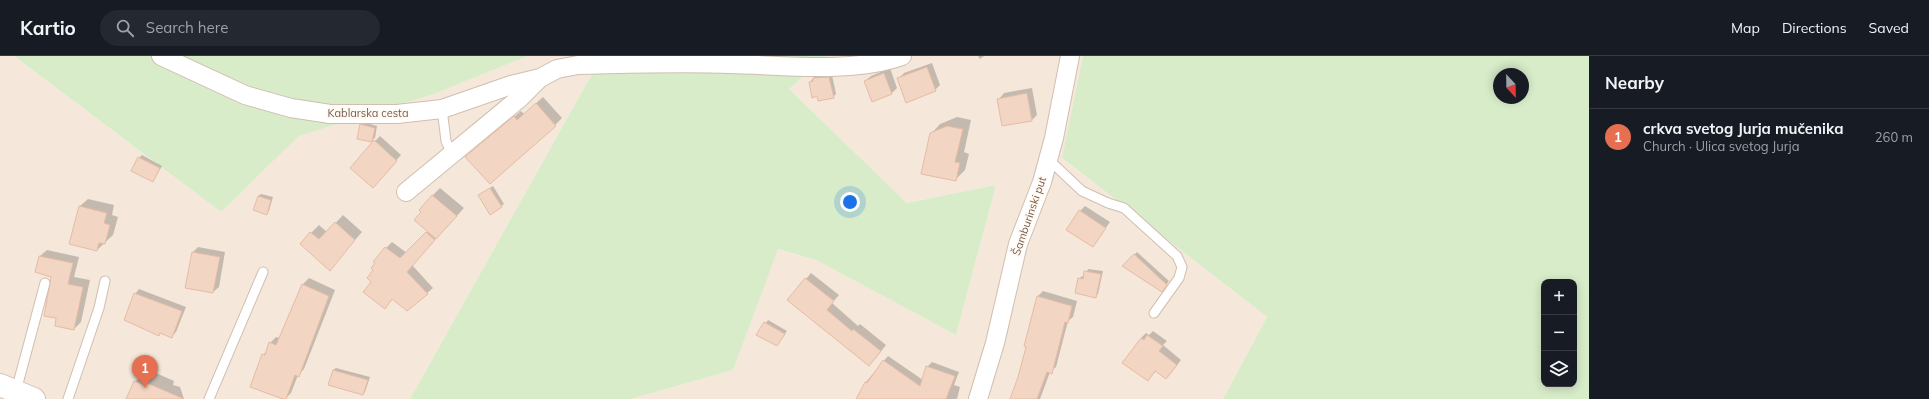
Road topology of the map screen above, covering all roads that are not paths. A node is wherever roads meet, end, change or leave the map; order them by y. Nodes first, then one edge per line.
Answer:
1 (161, 56) edge
2 (902, 56) edge
3 (1070, 56) edge
4 (540, 78) junction
5 (442, 109) junction
6 (452, 154) junction
7 (1048, 159) junction
8 (406, 192) dead end
9 (263, 272) dead end
10 (105, 281) dead end
11 (45, 283) dead end
12 (1154, 313) dead end
13 (17, 392) edge
14 (68, 399) edge
15 (209, 399) edge
16 (978, 399) edge

1 - 5 street, Kablarska cesta
2 - 4 street, Kablarska cesta
3 - 7 street, Šamburinski put
4 - 5 street, Kablarska cesta
4 - 6 street, Kablarska cesta
5 - 6 lane
6 - 8 street, Kablarska cesta
7 - 12 lane
7 - 16 street, Šamburinski put
9 - 15 lane
10 - 14 lane
11 - 13 lane

